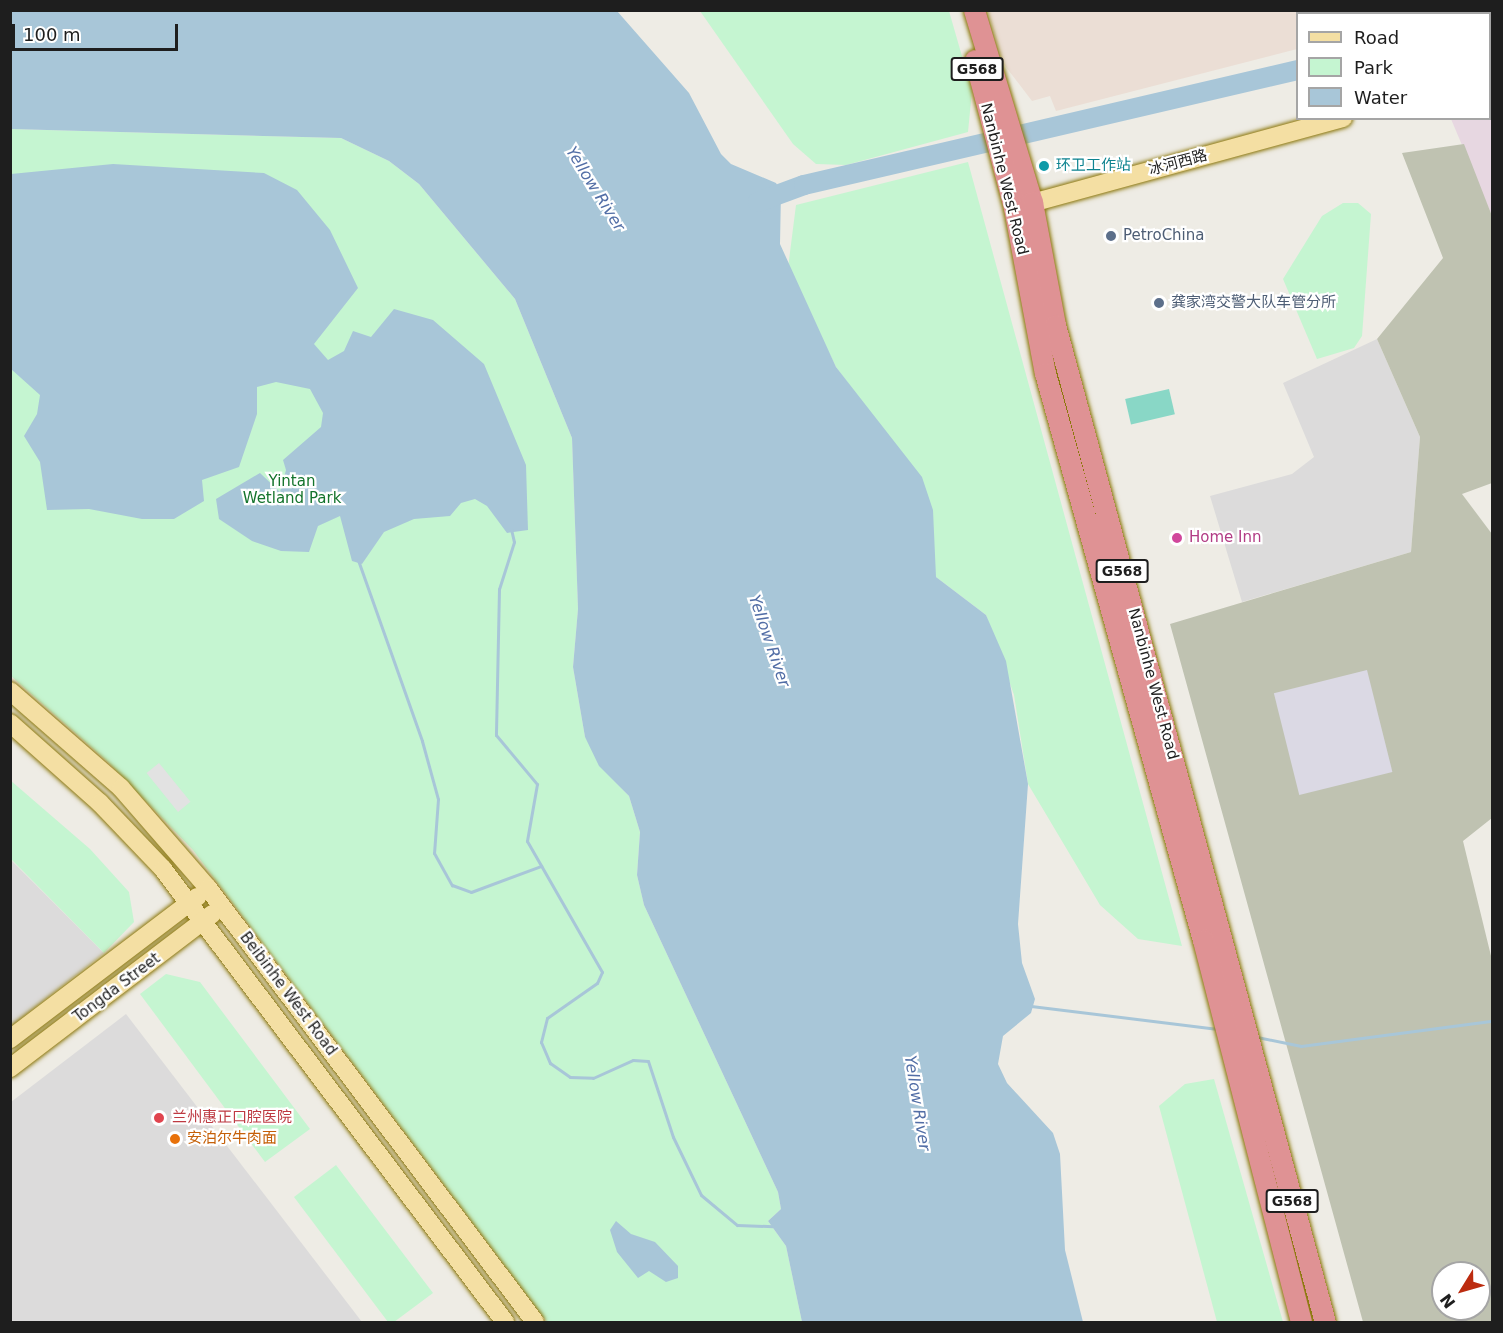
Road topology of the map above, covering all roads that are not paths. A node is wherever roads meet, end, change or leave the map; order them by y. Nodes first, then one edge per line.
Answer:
1 (963, 10) edge
2 (974, 10) edge
3 (1336, 120) edge
4 (999, 126) junction
5 (1023, 205) junction
6 (10, 691) edge
7 (10, 723) edge
8 (208, 888) junction
9 (189, 904) junction
10 (222, 907) junction
11 (202, 922) junction
12 (10, 1040) edge
13 (10, 1068) edge
14 (1249, 1081) junction
15 (505, 1323) edge
16 (535, 1323) edge
17 (1301, 1323) edge
18 (1325, 1323) edge

1 - 4 highway, Nanbinhe West Road / G568
2 - 4 highway, Nanbinhe West Road / G568
3 - 5 main road, 冰河西路
4 - 5 highway, Nanbinhe West Road / G568
5 - 14 highway, Nanbinhe West Road / G568
6 - 8 main road, Beibinhe West Road
7 - 9 main road, Beibinhe West Road
8 - 9 main road, Tongda Street
8 - 10 main road, Beibinhe West Road
9 - 11 main road, Beibinhe West Road
9 - 12 main road, Tongda Street
10 - 11 main road, Tongda Street
10 - 16 main road, Beibinhe West Road
11 - 13 main road, Tongda Street
11 - 15 main road, Beibinhe West Road
14 - 17 highway, Nanbinhe West Road / G568
14 - 18 highway, Nanbinhe West Road / G568

